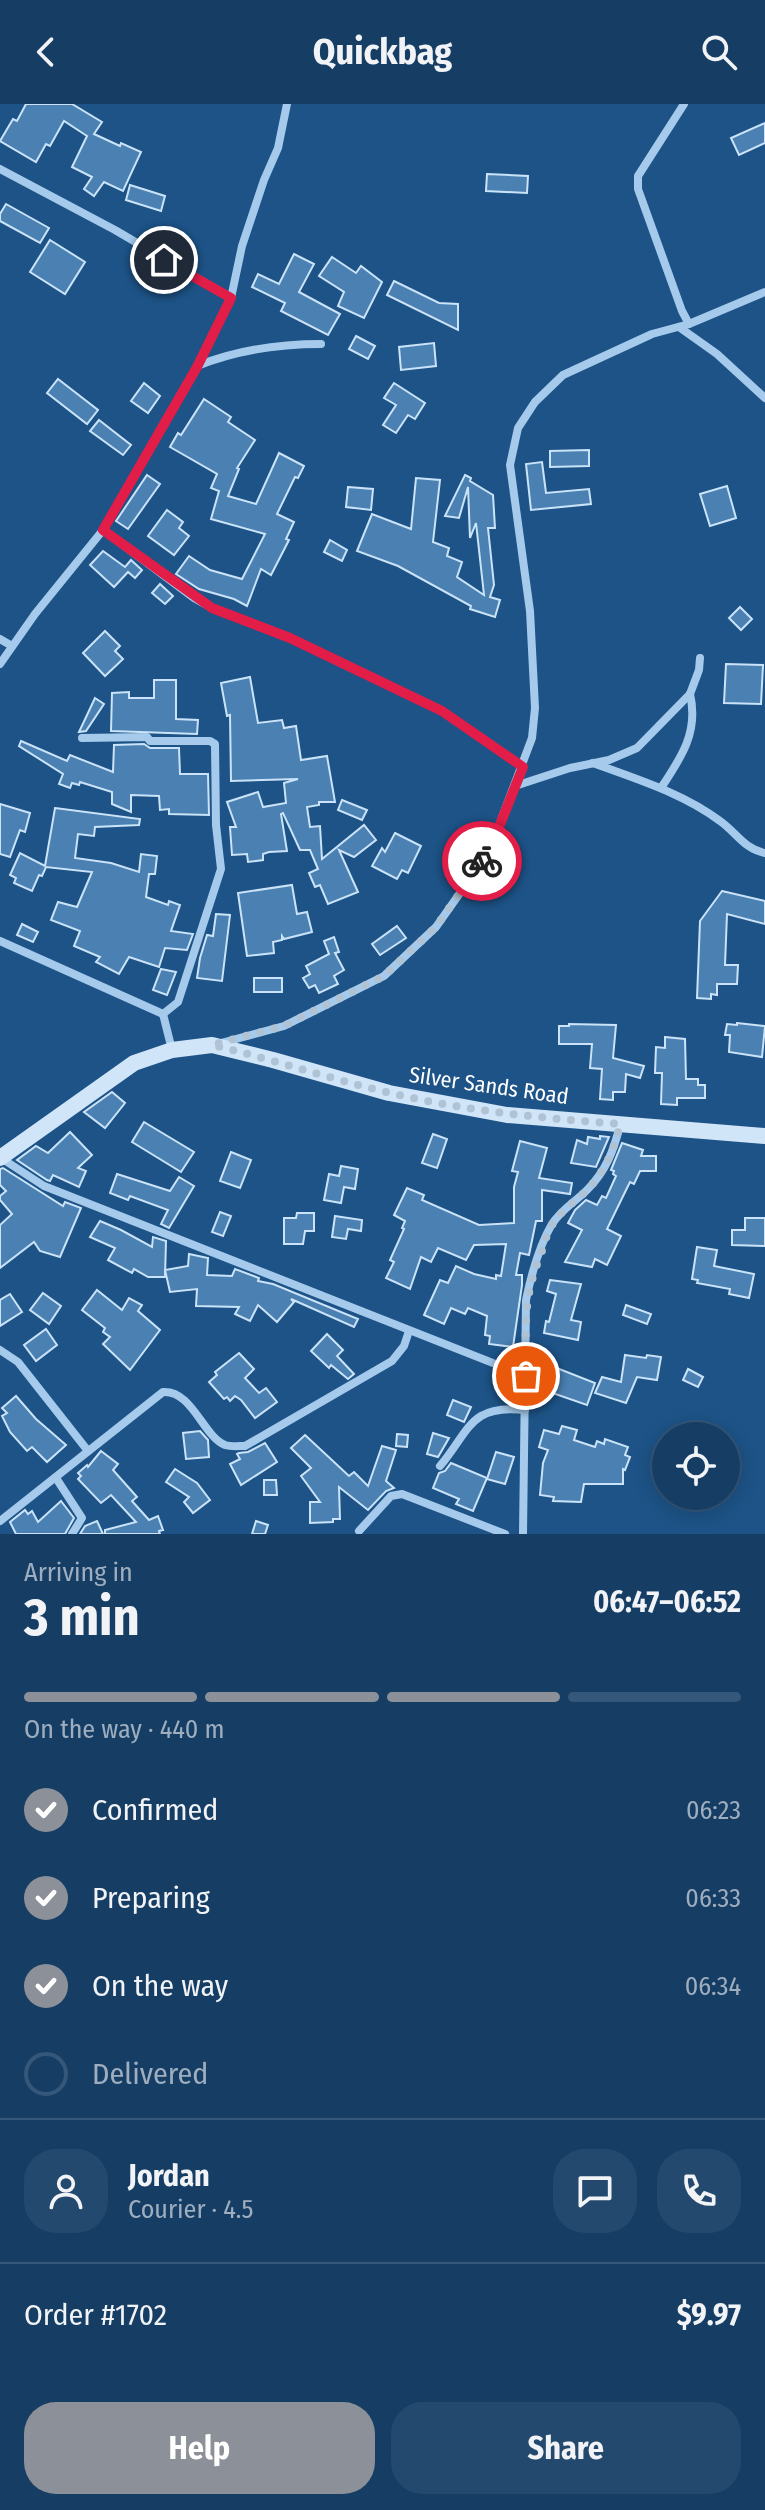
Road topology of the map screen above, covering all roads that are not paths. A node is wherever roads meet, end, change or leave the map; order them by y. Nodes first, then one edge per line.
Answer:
1 (287, 104) edge
2 (684, 104) edge
3 (0, 169) edge
4 (765, 292) edge
5 (231, 298) junction
6 (689, 324) junction
7 (679, 327) junction
8 (321, 344) dead end
9 (197, 367) junction
10 (765, 398) edge
11 (103, 530) junction
12 (0, 639) edge
13 (12, 646) junction
14 (700, 658) dead end
15 (0, 664) edge
16 (690, 694) junction
17 (82, 738) dead end
18 (592, 763) junction
19 (523, 767) junction
20 (515, 786) junction
21 (661, 788) junction
22 (765, 853) edge
23 (0, 941) edge
24 (163, 1014) junction
25 (212, 1045) junction
26 (172, 1050) junction
27 (620, 1124) junction
28 (765, 1136) edge
29 (0, 1158) edge
30 (409, 1331) junction
31 (0, 1350) edge
32 (526, 1376) junction
33 (525, 1410) junction
34 (88, 1451) junction
35 (440, 1466) dead end
36 (56, 1478) junction
37 (0, 1521) edge
38 (359, 1531) dead end
39 (72, 1534) edge
40 (505, 1534) edge
41 (523, 1534) edge

1 - 5 street
2 - 6 street
3 - 5 street
4 - 6 street
5 - 9 street
6 - 7 street
7 - 10 street
7 - 19 street
8 - 9 street
9 - 11 street
11 - 13 street
11 - 19 street
12 - 13 street
13 - 15 street
14 - 16 street
16 - 18 street
16 - 21 street
17 - 24 street
18 - 20 street
18 - 21 street
19 - 20 street
20 - 25 street
21 - 22 street
23 - 24 street
24 - 26 street
25 - 26 street
25 - 27 street, Silver Sands Road
26 - 29 street
27 - 28 street, Silver Sands Road
27 - 32 street
29 - 30 street
30 - 32 street
30 - 34 street
31 - 34 street
32 - 33 street
33 - 35 street
33 - 41 street
34 - 36 street
36 - 37 street
36 - 39 street
38 - 40 street

